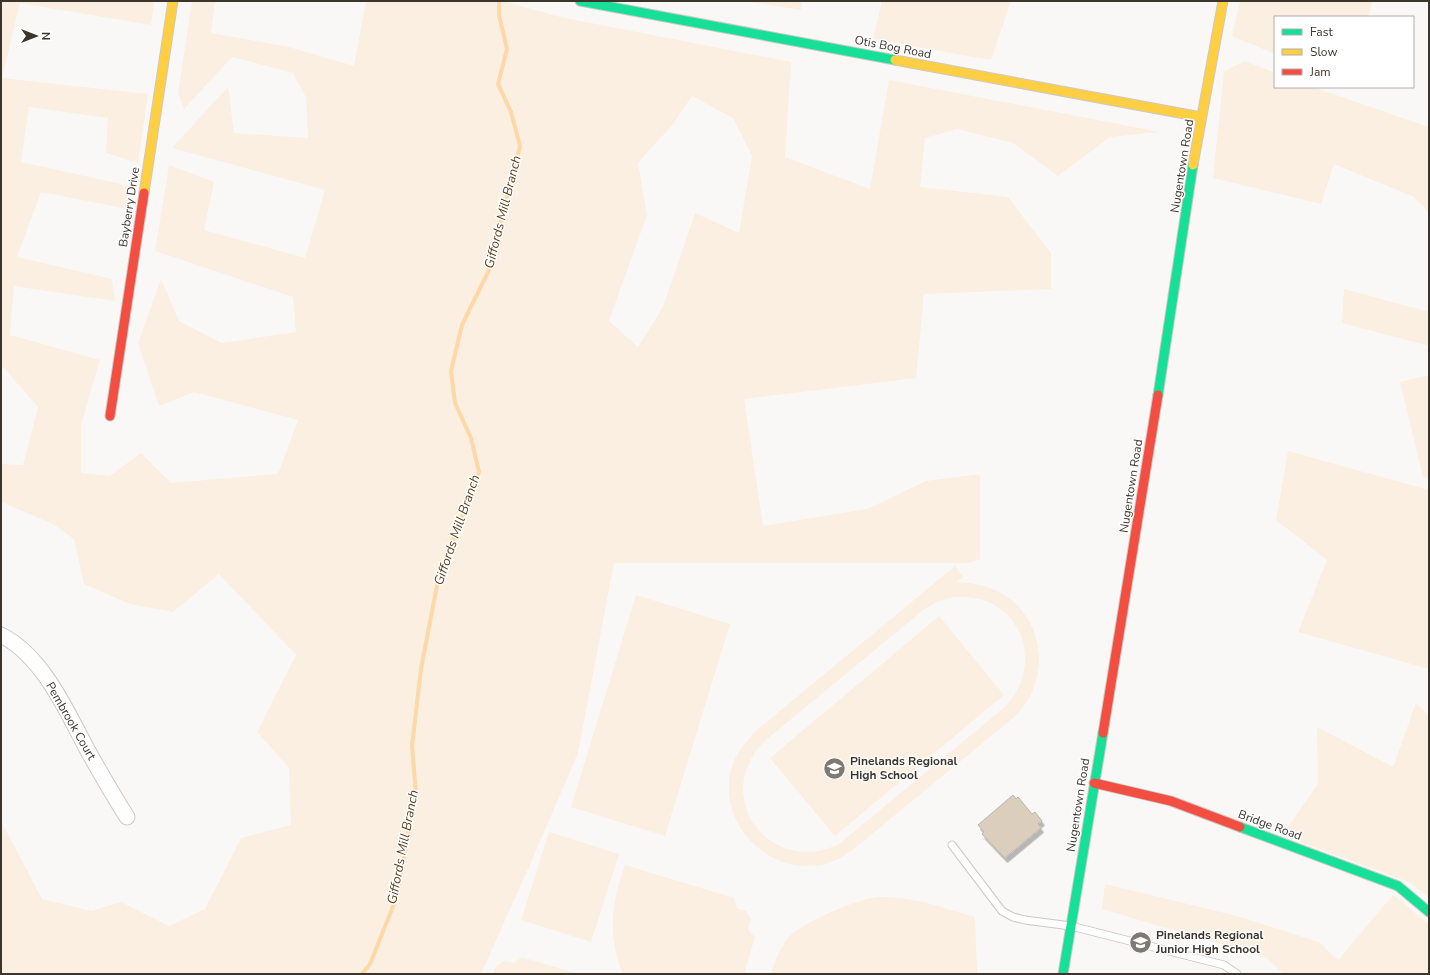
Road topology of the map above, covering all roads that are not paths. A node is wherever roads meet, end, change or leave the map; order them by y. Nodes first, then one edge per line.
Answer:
1 (173, 1) edge
2 (580, 1) edge
3 (1223, 1) edge
4 (1201, 117) junction
5 (110, 416) dead end
6 (1, 635) edge
7 (1094, 783) junction
8 (127, 817) dead end
9 (952, 845) dead end
10 (1429, 912) edge
11 (1071, 926) junction
12 (1063, 974) edge
13 (1237, 974) edge

1 - 5 street, Bayberry Drive
2 - 4 street, Otis Bog Road
3 - 4 street, Nugentown Road
4 - 7 street, Nugentown Road
6 - 8 street, Pembrook Court
7 - 10 street, Bridge Road
7 - 11 street, Nugentown Road
9 - 11 lane
11 - 12 street, Nugentown Road
11 - 13 lane

